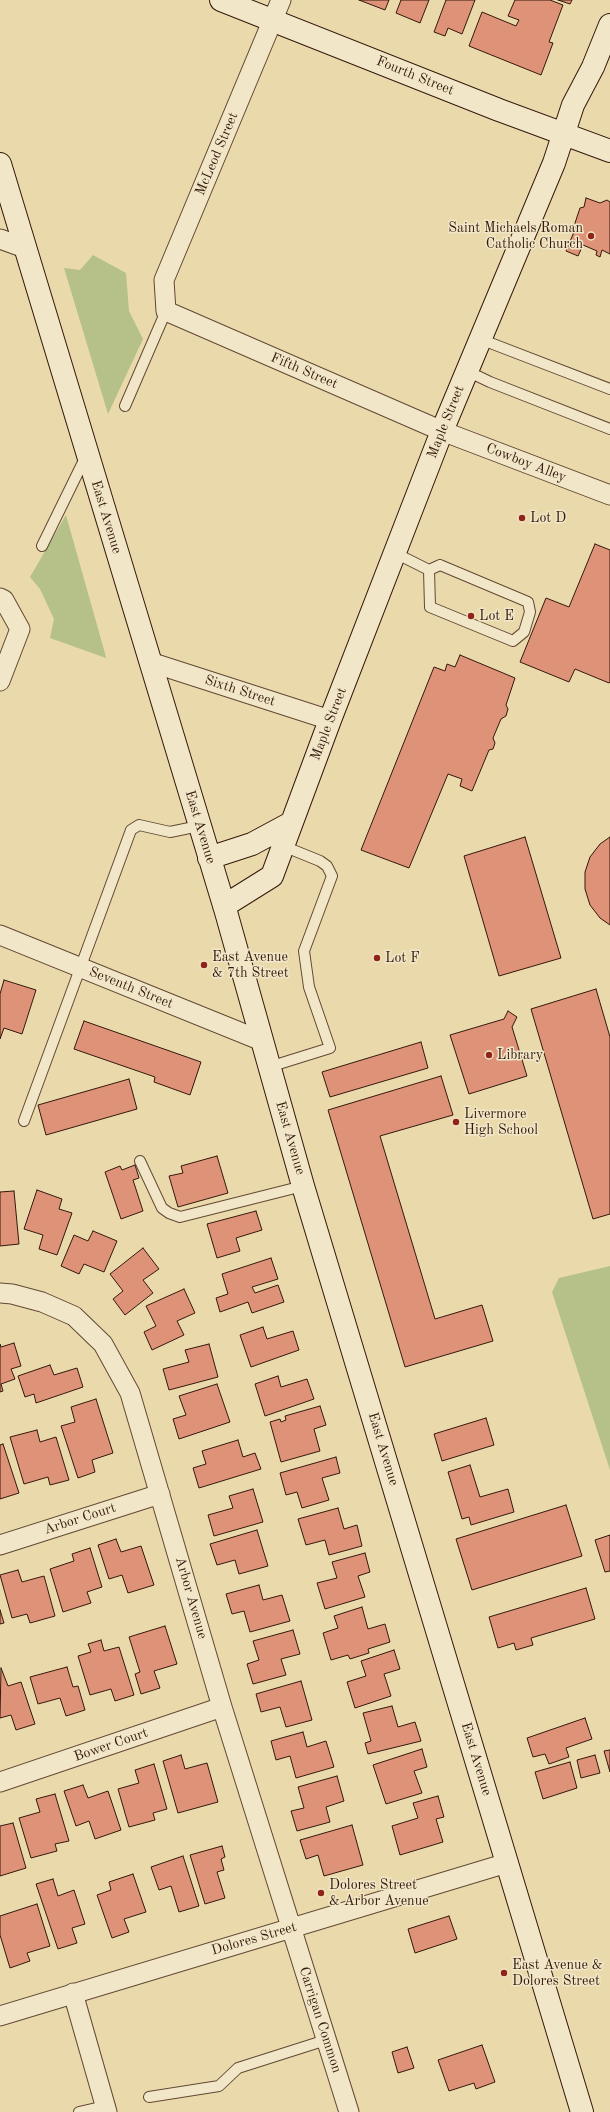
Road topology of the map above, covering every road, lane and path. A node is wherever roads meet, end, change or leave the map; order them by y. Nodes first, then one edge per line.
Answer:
1 (221, 0) edge
2 (281, 0) edge
3 (273, 20) junction
4 (610, 25) edge
5 (563, 133) junction
6 (610, 151) edge
7 (0, 164) edge
8 (0, 239) edge
9 (25, 248) junction
10 (166, 311) junction
11 (480, 339) junction
12 (467, 371) junction
13 (610, 390) edge
14 (125, 406) dead end
15 (610, 429) edge
16 (442, 431) junction
17 (87, 455) junction
18 (610, 495) edge
19 (42, 546) dead end
20 (395, 554) junction
21 (429, 570) junction
22 (2, 599) edge
23 (150, 662) junction
24 (0, 681) edge
25 (330, 720) junction
26 (291, 823) junction
27 (199, 826) junction
28 (283, 846) junction
29 (209, 858) junction
30 (224, 906) junction
31 (0, 935) edge
32 (81, 967) junction
33 (262, 1041) junction
34 (269, 1067) junction
35 (24, 1121) dead end
36 (140, 1161) dead end
37 (303, 1186) junction
38 (0, 1293) edge
39 (160, 1494) junction
40 (0, 1545) edge
41 (222, 1707) junction
42 (0, 1782) edge
43 (507, 1863) junction
44 (291, 1929) junction
45 (73, 1993) junction
46 (0, 2016) edge
47 (326, 2040) junction
48 (149, 2097) dead end
49 (106, 2109) edge
50 (79, 2112) edge
51 (349, 2112) edge
52 (582, 2112) edge

1 - 3 main road, Fourth Street
2 - 3 street, McLeod Street
3 - 5 main road, Fourth Street
3 - 10 street, McLeod Street
4 - 5 main road, Maple Street
5 - 6 main road, Fourth Street
5 - 11 main road, Maple Street
7 - 9 main road, East Avenue
8 - 9 street
9 - 17 main road, East Avenue
10 - 14 lane
10 - 16 street, Fifth Street
11 - 12 main road, Maple Street
11 - 13 lane
12 - 15 lane
12 - 16 main road, Maple Street
16 - 18 street, Cowboy Alley
16 - 20 main road, Maple Street
17 - 19 lane
17 - 23 main road, East Avenue
20 - 21 lane
20 - 25 main road, Maple Street
21 - 21 lane
22 - 24 street
23 - 25 street, Sixth Street
23 - 27 main road, East Avenue
25 - 26 main road, Maple Street
26 - 28 main road, Maple Street
26 - 29 main road
27 - 29 main road, East Avenue
27 - 32 lane
28 - 30 main road, Maple Street
28 - 34 lane
29 - 30 main road, East Avenue
30 - 33 main road, East Avenue
31 - 32 street, Seventh Street
32 - 33 street, Seventh Street
32 - 35 lane
33 - 34 main road, East Avenue
34 - 37 main road, East Avenue
36 - 37 lane
37 - 43 main road, East Avenue
38 - 39 street, Arbor Avenue
39 - 40 street, Arbor Court
39 - 41 street, Arbor Avenue
41 - 42 street, Bower Court
41 - 44 street, Arbor Avenue
43 - 44 street, Dolores Street
43 - 52 main road, East Avenue
44 - 45 street, Dolores Street
44 - 47 street, Carrigan Common
45 - 46 street, Dolores Street
45 - 49 street
47 - 48 lane
47 - 51 street, Carrigan Common
49 - 50 lane

